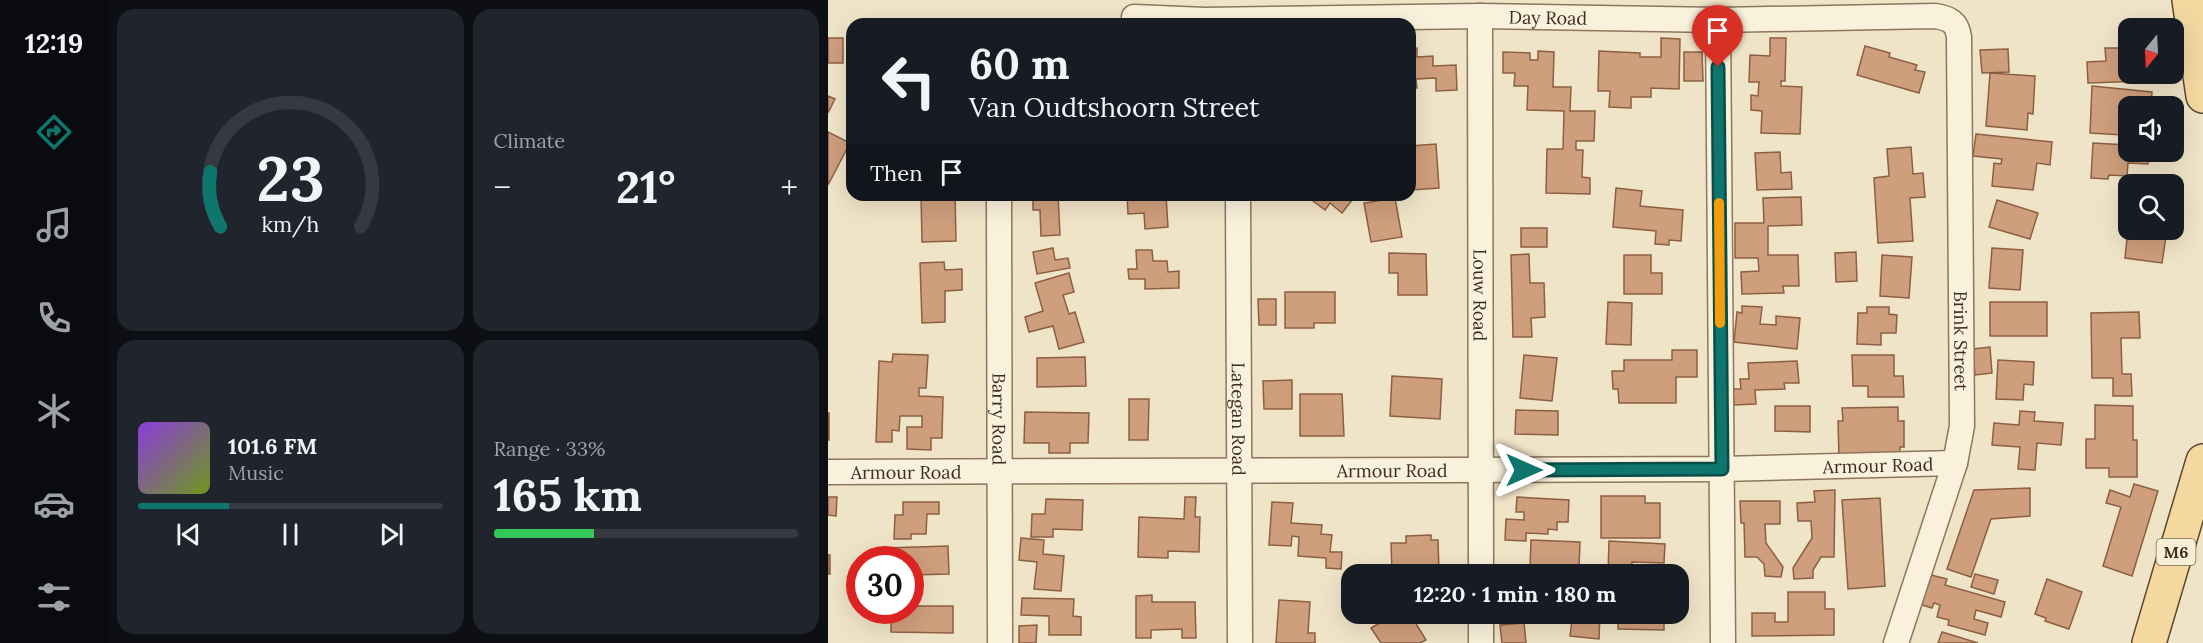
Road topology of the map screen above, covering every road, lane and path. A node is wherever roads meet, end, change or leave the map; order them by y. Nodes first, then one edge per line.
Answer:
1 (2189, 0) edge
2 (1480, 16) junction
3 (1134, 17) dead end
4 (1155, 18) edge
5 (1399, 18) edge
6 (1718, 20) junction
7 (1958, 28) joint
8 (2203, 96) edge
9 (999, 201) edge
10 (1238, 201) edge
11 (2203, 461) edge
12 (1955, 463) junction
13 (1722, 469) junction
14 (1238, 470) junction
15 (1481, 470) junction
16 (1000, 471) junction
17 (828, 472) edge
18 (1481, 564) edge
19 (1481, 624) edge
20 (1000, 643) edge
21 (1240, 643) edge
22 (1481, 643) edge
23 (1723, 643) edge
24 (1896, 643) edge
25 (2149, 643) edge

1 - 8 main road
2 - 5 street, Day Road
2 - 6 street, Day Road
2 - 15 street, Louw Road
3 - 4 street, Day Road
6 - 7 street, Day Road
6 - 13 street
7 - 12 street, Brink Street
9 - 16 street, Barry Road
10 - 14 street, Lategan Road
11 - 25 main road, M6
12 - 13 street, Armour Road
12 - 24 street, Brink Street
13 - 15 street, Armour Road
13 - 23 street
14 - 15 street, Armour Road
14 - 16 street, Armour Road
14 - 21 street, Lategan Road
15 - 18 street, Louw Road
16 - 17 street, Armour Road
16 - 20 street, Barry Road
19 - 22 street

